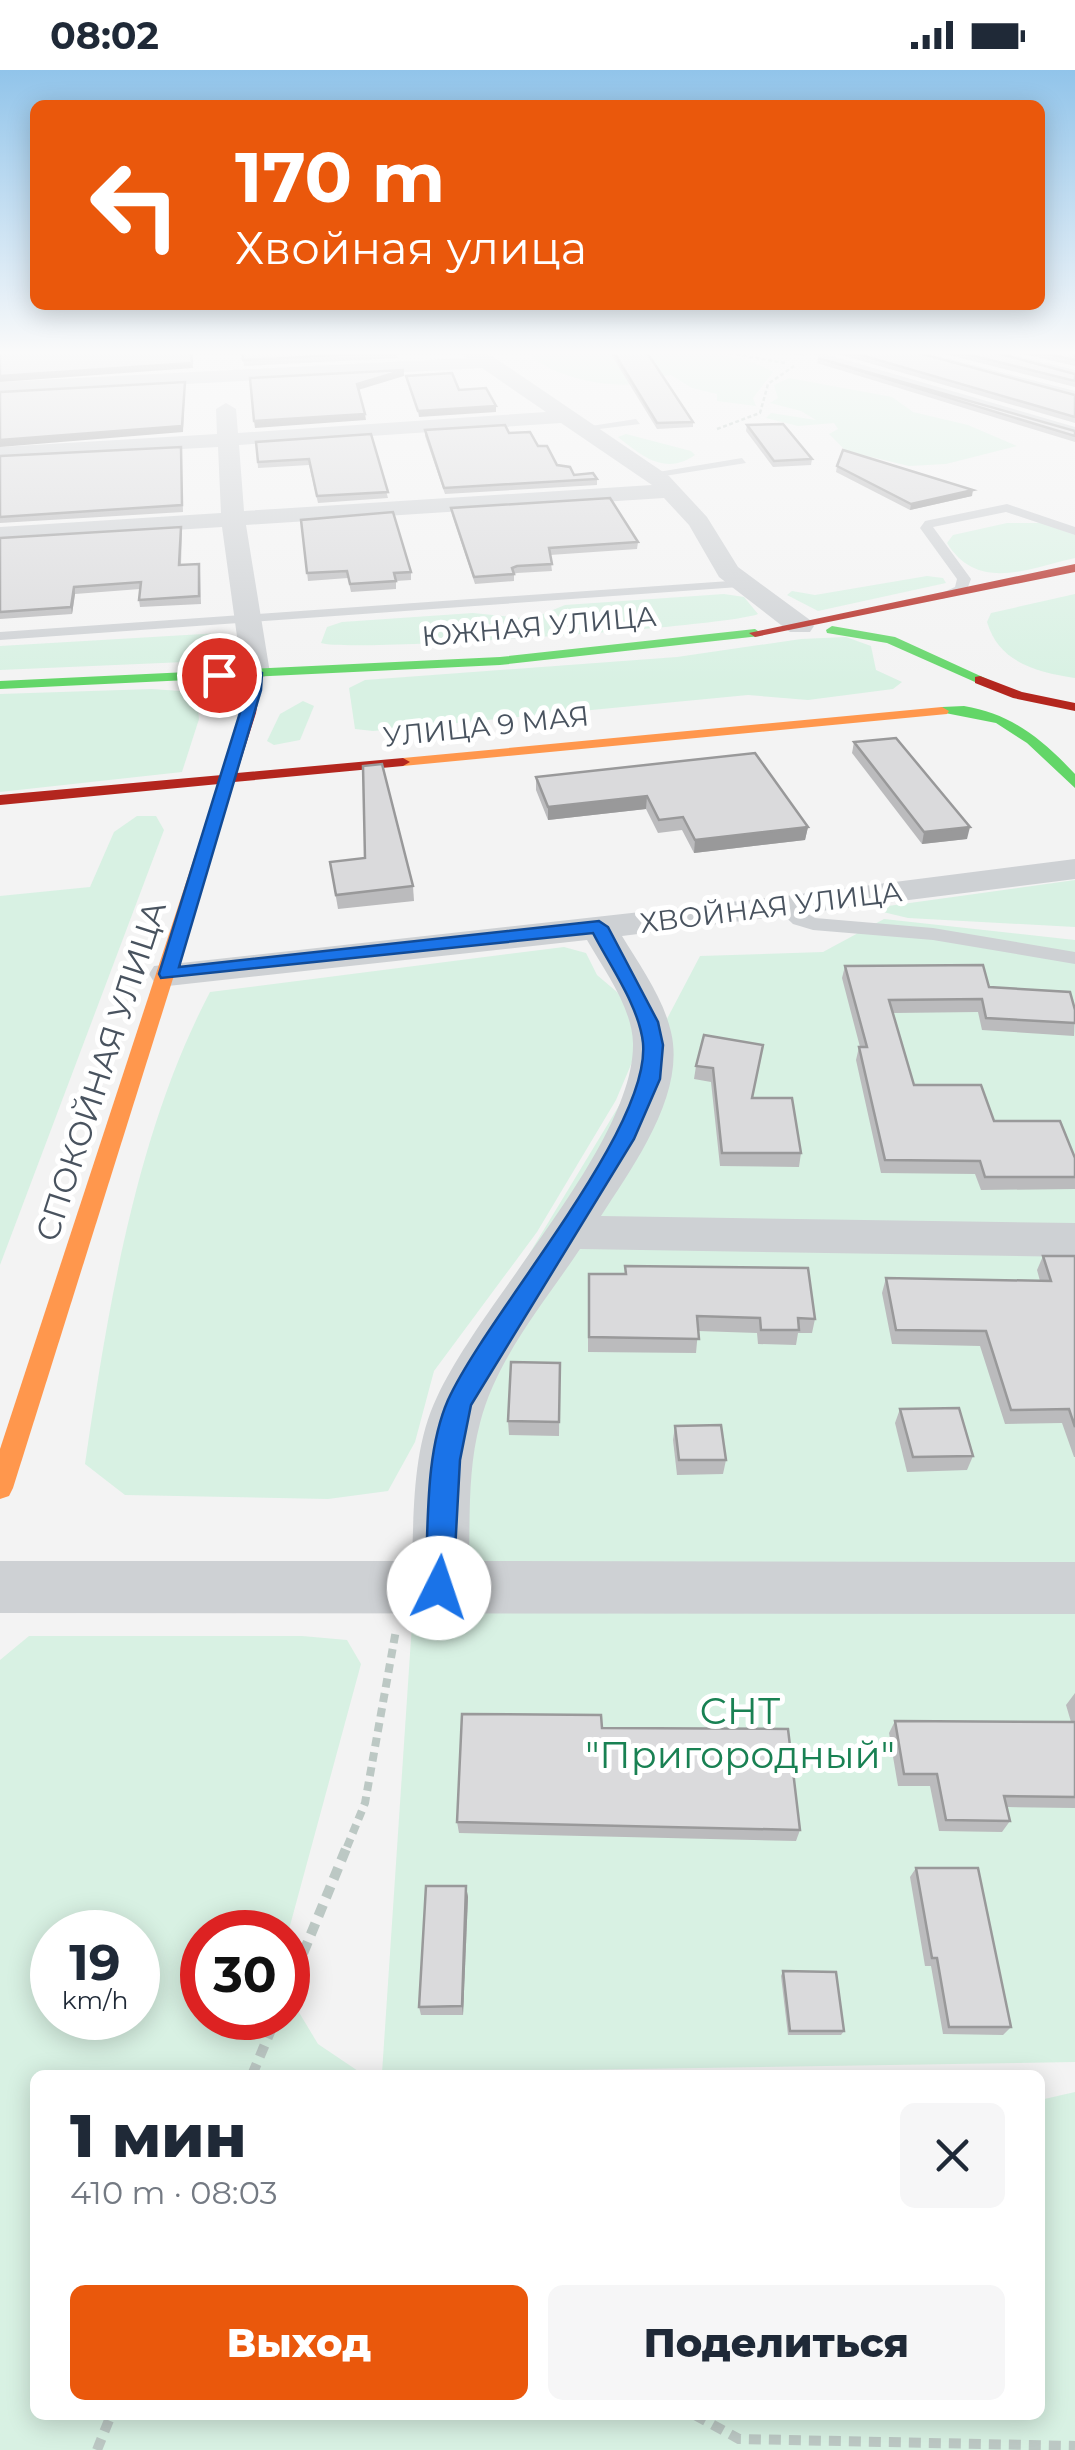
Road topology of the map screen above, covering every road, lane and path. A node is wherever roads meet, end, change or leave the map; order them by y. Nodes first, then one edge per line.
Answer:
1 (228, 462) edge
2 (634, 462) edge
3 (729, 462) edge
4 (652, 474) junction
5 (672, 491) junction
6 (233, 520) junction
7 (1075, 532) edge
8 (0, 534) edge
9 (1075, 568) edge
10 (961, 572) junction
11 (739, 583) junction
12 (1002, 584) junction
13 (886, 609) junction
14 (949, 616) junction
15 (248, 618) junction
16 (800, 626) junction
17 (764, 632) junction
18 (0, 636) edge
19 (256, 673) junction
20 (980, 679) junction
21 (0, 685) edge
22 (1075, 707) edge
23 (228, 782) junction
24 (1075, 783) edge
25 (0, 800) edge
26 (1075, 869) edge
27 (785, 907) junction
28 (599, 927) junction
29 (1075, 958) edge
30 (168, 974) junction
31 (566, 1232) junction
32 (1075, 1240) edge
33 (0, 1488) edge
34 (0, 1587) edge
35 (419, 1588) junction
36 (1075, 1588) edge
37 (310, 1937) edge
38 (267, 2040) edge
39 (254, 2070) edge
40 (109, 2420) edge
41 (704, 2420) edge
42 (1075, 2446) edge
43 (97, 2450) edge

1 - 6 street
2 - 4 street
3 - 4 lane
4 - 5 street
5 - 6 street
5 - 11 street
6 - 8 street
6 - 15 street
7 - 10 lane
9 - 12 street, ЮЖНАЯ УЛИЦА
10 - 12 lane
10 - 14 lane
11 - 15 lane
11 - 16 street
12 - 14 street, ЮЖНАЯ УЛИЦА
13 - 14 street, ЮЖНАЯ УЛИЦА
13 - 16 street, ЮЖНАЯ УЛИЦА
13 - 20 street
14 - 20 street
15 - 18 lane
15 - 19 street
16 - 17 street, ЮЖНАЯ УЛИЦА
17 - 19 street, ЮЖНАЯ УЛИЦА
17 - 20 street
19 - 21 street, ЮЖНАЯ УЛИЦА
19 - 23 street, СПОКОЙНАЯ УЛИЦА
20 - 22 street
23 - 24 street, УЛИЦА 9 МАЯ
23 - 25 street, УЛИЦА 9 МАЯ
23 - 30 street, СПОКОЙНАЯ УЛИЦА
26 - 27 street, ХВОЙНАЯ УЛИЦА
27 - 28 street, ХВОЙНАЯ УЛИЦА
27 - 29 lane
28 - 30 street, ХВОЙНАЯ УЛИЦА
28 - 31 street
30 - 33 street, СПОКОЙНАЯ УЛИЦА
31 - 32 street
31 - 35 street
34 - 35 street
35 - 36 street
35 - 37 path
38 - 39 path
40 - 43 path
41 - 42 path

